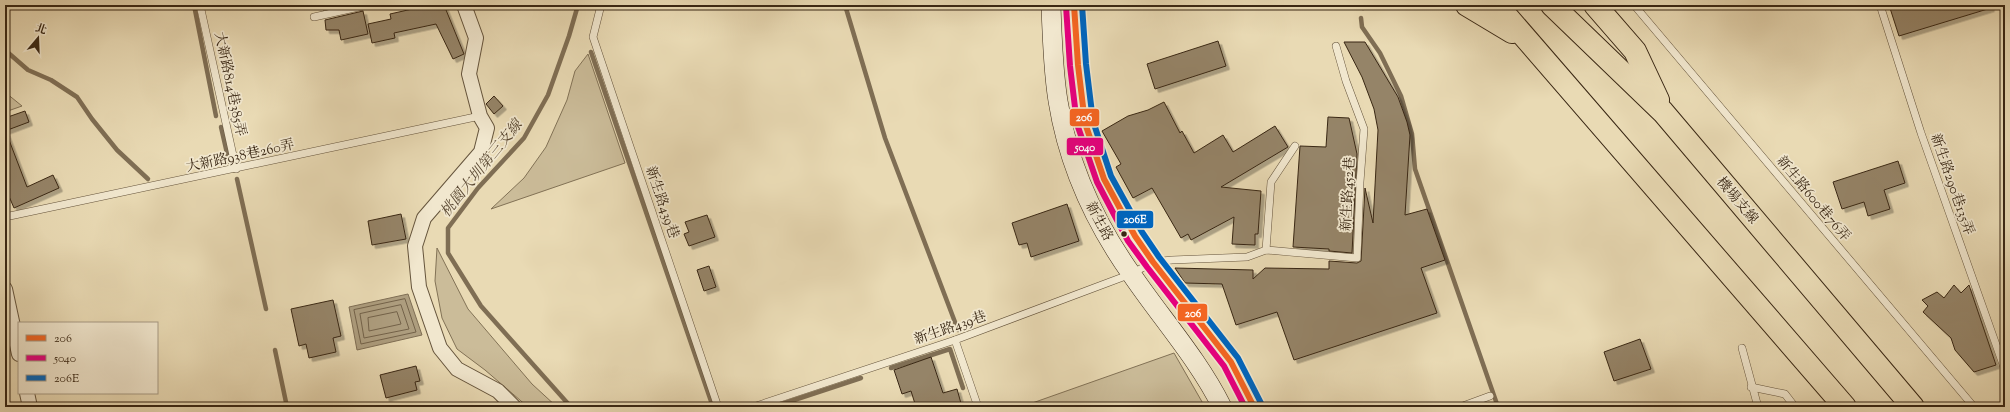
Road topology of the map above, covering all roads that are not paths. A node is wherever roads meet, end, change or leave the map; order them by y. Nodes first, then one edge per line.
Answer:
1 (200, 5) edge
2 (368, 5) edge
3 (464, 5) edge
4 (601, 5) edge
5 (1051, 5) edge
6 (1074, 5) edge
7 (1467, 5) edge
8 (1497, 5) edge
9 (1552, 5) edge
10 (1595, 5) edge
11 (1634, 5) edge
12 (1880, 5) edge
13 (314, 17) dead end
14 (1530, 43) junction
15 (1336, 46) dead end
16 (1663, 112) junction
17 (480, 116) junction
18 (1295, 146) dead end
19 (236, 169) junction
20 (5, 217) edge
21 (1266, 250) junction
22 (1153, 262) junction
23 (1131, 274) junction
24 (5, 289) edge
25 (955, 340) junction
26 (1742, 348) dead end
27 (18, 349) edge
28 (2005, 370) edge
29 (1751, 387) junction
30 (27, 394) edge
31 (1490, 396) dead end
32 (30, 407) edge
33 (514, 407) edge
34 (718, 407) edge
35 (753, 407) edge
36 (978, 407) edge
37 (1222, 407) edge
38 (1254, 407) edge
39 (1460, 407) edge
40 (1758, 407) edge
41 (1795, 407) edge
42 (1845, 407) edge
43 (1913, 407) edge
44 (1974, 407) edge

1 - 19 lane, 大新路814巷385弄
2 - 13 lane
3 - 17 street
4 - 34 lane, 新生路439巷
5 - 23 main road, 新生路
6 - 22 main road, 新生路
7 - 14 highway
8 - 14 highway
9 - 16 highway, 機場支線
10 - 16 highway
11 - 44 lane, 新生路600巷76弄
12 - 28 lane, 新生路290巷135弄
14 - 42 highway
15 - 21 lane, 新生路452巷
16 - 43 highway, 機場支線
17 - 19 lane, 大新路938巷260弄
17 - 33 street
18 - 21 lane
19 - 20 lane, 大新路938巷260弄
21 - 22 lane, 新生路452巷
22 - 23 lane, 新生路439巷
22 - 38 main road, 新生路
23 - 25 lane, 新生路439巷
23 - 37 main road, 新生路
24 - 27 street
25 - 35 lane, 新生路439巷
25 - 36 lane
26 - 29 lane
29 - 40 lane
29 - 41 lane
30 - 32 street
31 - 39 lane

